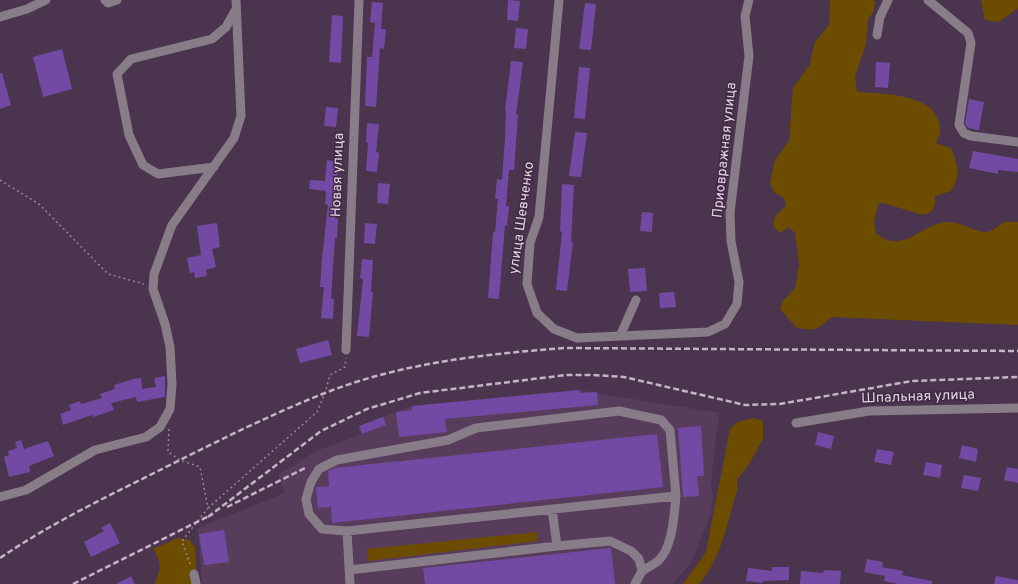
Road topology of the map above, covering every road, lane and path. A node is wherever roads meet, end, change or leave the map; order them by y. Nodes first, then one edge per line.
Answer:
1 (46, 0) edge
2 (105, 0) edge
3 (117, 0) edge
4 (236, 0) edge
5 (359, 0) edge
6 (559, 0) edge
7 (749, 0) edge
8 (888, 0) edge
9 (928, 0) edge
10 (235, 11) junction
11 (0, 17) edge
12 (877, 35) dead end
13 (1018, 142) edge
14 (214, 167) junction
15 (0, 180) edge
16 (153, 289) junction
17 (636, 300) dead end
18 (725, 324) joint
19 (620, 336) junction
20 (346, 350) joint
21 (1018, 408) edge
22 (170, 423) dead end
23 (796, 423) dead end
24 (676, 496) junction
25 (0, 497) edge
26 (208, 508) junction
27 (552, 509) junction
28 (347, 531) junction
29 (557, 546) junction
30 (349, 570) junction
31 (642, 571) junction
32 (194, 574) joint
33 (196, 584) edge
34 (350, 584) edge
35 (635, 584) edge

1 - 11 street
2 - 3 street
4 - 10 street
5 - 20 street, Новая улица
6 - 19 street, улица Шевченко
7 - 18 street, Приовражная улица
8 - 12 street
9 - 13 street
10 - 14 street
10 - 14 street
14 - 16 street
15 - 16 path
16 - 25 street
17 - 19 street
18 - 19 street, улица Шевченко
20 - 26 path
21 - 23 street, Шпальная улица
22 - 26 path
24 - 27 street
24 - 28 street
24 - 31 street
26 - 32 path
27 - 28 street
27 - 29 street
28 - 30 street
29 - 30 street
29 - 31 street
30 - 34 street
31 - 35 street
32 - 33 street

